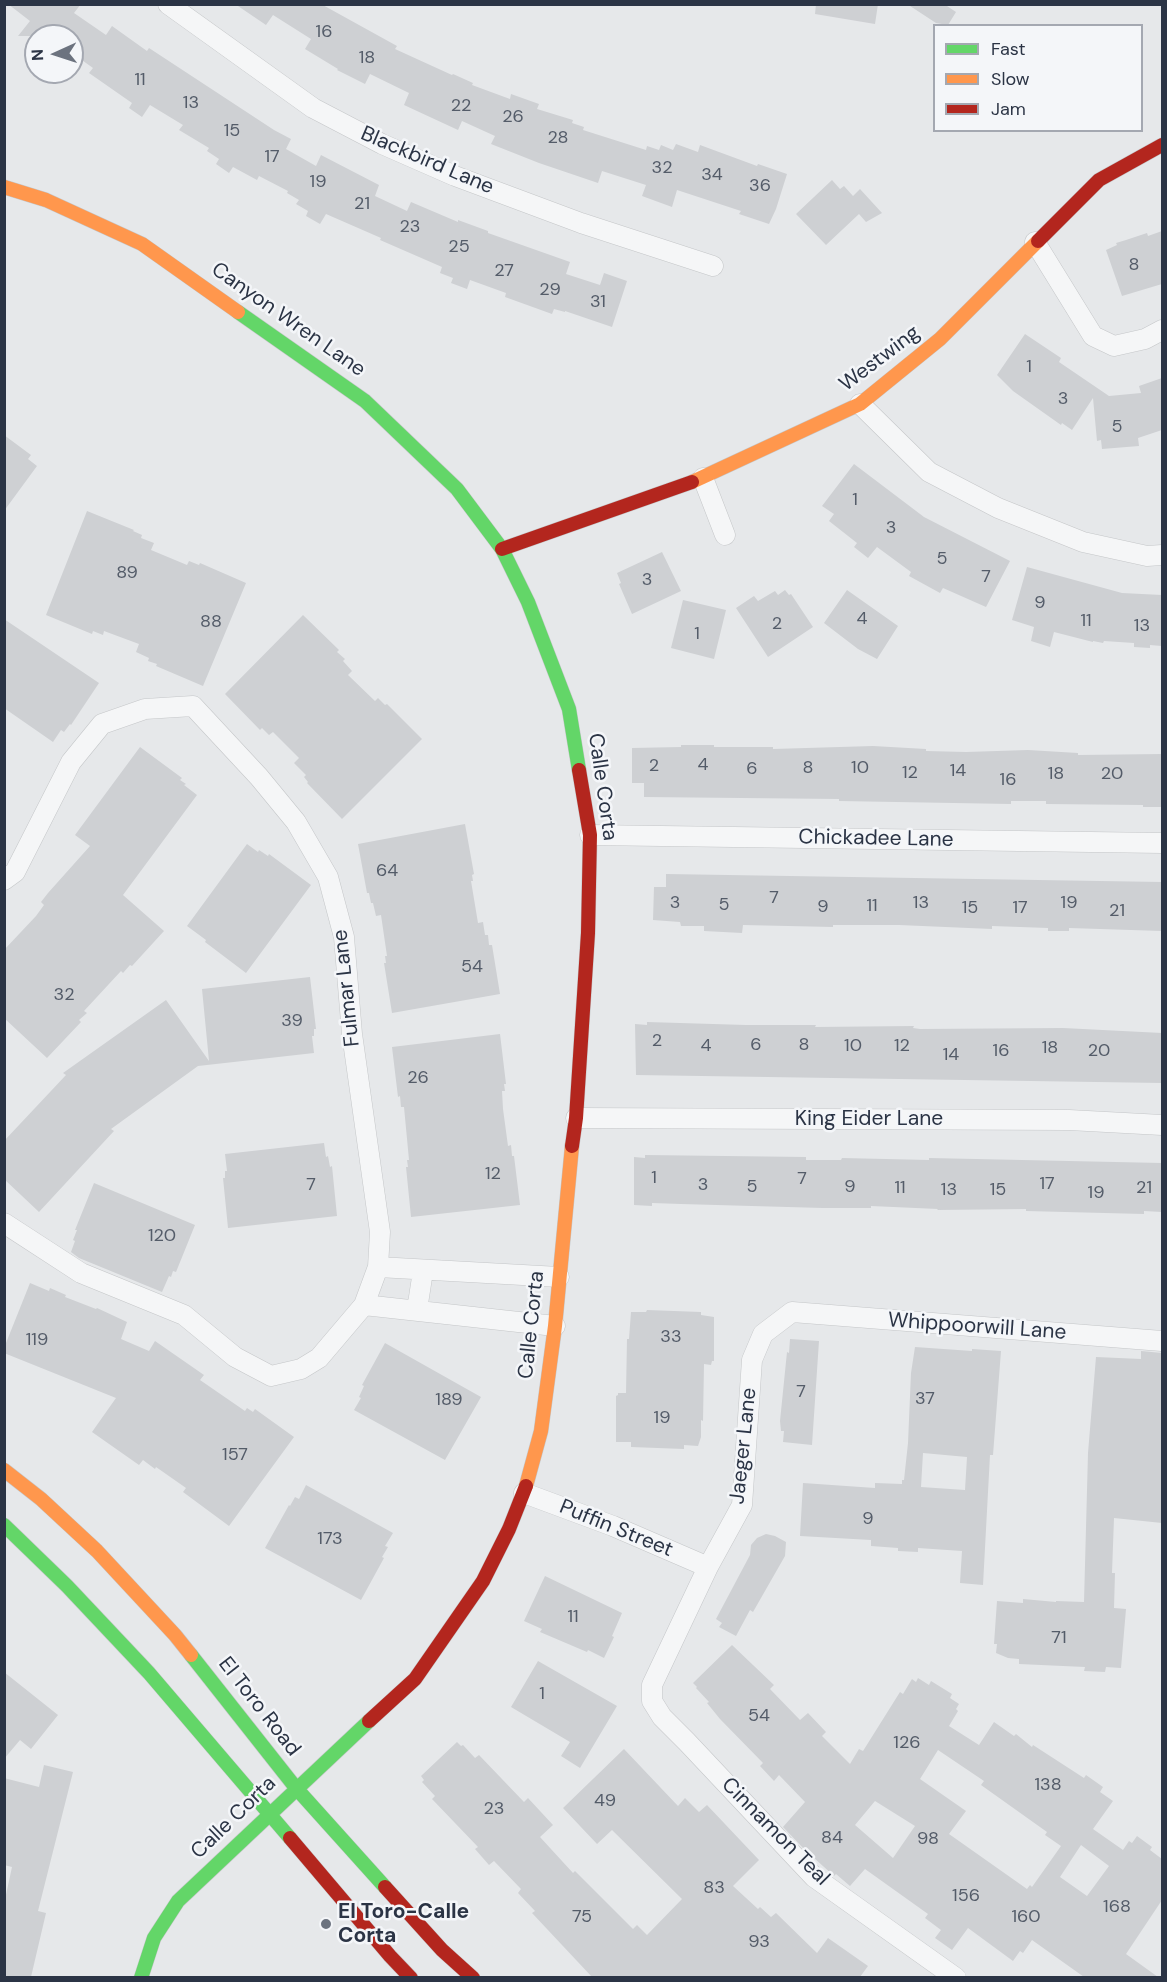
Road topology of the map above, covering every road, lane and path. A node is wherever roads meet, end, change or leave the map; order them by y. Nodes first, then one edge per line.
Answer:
1 (168, 4) edge
2 (1162, 145) edge
3 (4, 187) edge
4 (1035, 242) junction
5 (713, 266) dead end
6 (1162, 330) edge
7 (860, 404) junction
8 (703, 478) junction
9 (725, 535) dead end
10 (502, 549) junction
11 (1162, 555) edge
12 (590, 835) junction
13 (1162, 843) edge
14 (4, 880) edge
15 (576, 1118) junction
16 (1162, 1125) edge
17 (4, 1223) edge
18 (378, 1267) junction
19 (423, 1271) junction
20 (559, 1277) junction
21 (364, 1305) junction
22 (417, 1311) junction
23 (792, 1312) joint
24 (555, 1326) junction
25 (1162, 1341) edge
26 (4, 1470) edge
27 (524, 1493) junction
28 (4, 1525) edge
29 (708, 1567) junction
30 (652, 1685) joint
31 (296, 1788) junction
32 (270, 1814) junction
33 (141, 1977) edge
34 (411, 1977) edge
35 (473, 1977) edge
36 (956, 1977) edge

1 - 5 street, Blackbird Lane
2 - 4 street, Westwing
3 - 10 street, Canyon Wren Lane
4 - 6 street
4 - 7 street, Westwing
7 - 8 street, Westwing
7 - 11 street
8 - 9 street
8 - 10 street, Westwing
10 - 12 street, Calle Corta
12 - 13 street, Chickadee Lane
12 - 15 street, Calle Corta
14 - 18 street, Fulmar Lane
15 - 16 street, King Eider Lane
15 - 20 street, Calle Corta
17 - 21 street
18 - 19 street
18 - 21 street
19 - 20 street
19 - 22 street
20 - 24 street, Calle Corta
21 - 22 street
22 - 24 street
23 - 25 street, Whippoorwill Lane
23 - 29 street, Jaeger Lane
24 - 27 street, Calle Corta
26 - 31 street, El Toro Road
27 - 29 street, Puffin Street
27 - 31 street, Calle Corta
28 - 32 street
29 - 30 street, Jaeger Lane
30 - 36 street, Cinnamon Teal
31 - 32 street, Calle Corta
31 - 35 street, El Toro Road
32 - 33 street, Calle Corta
32 - 34 street

